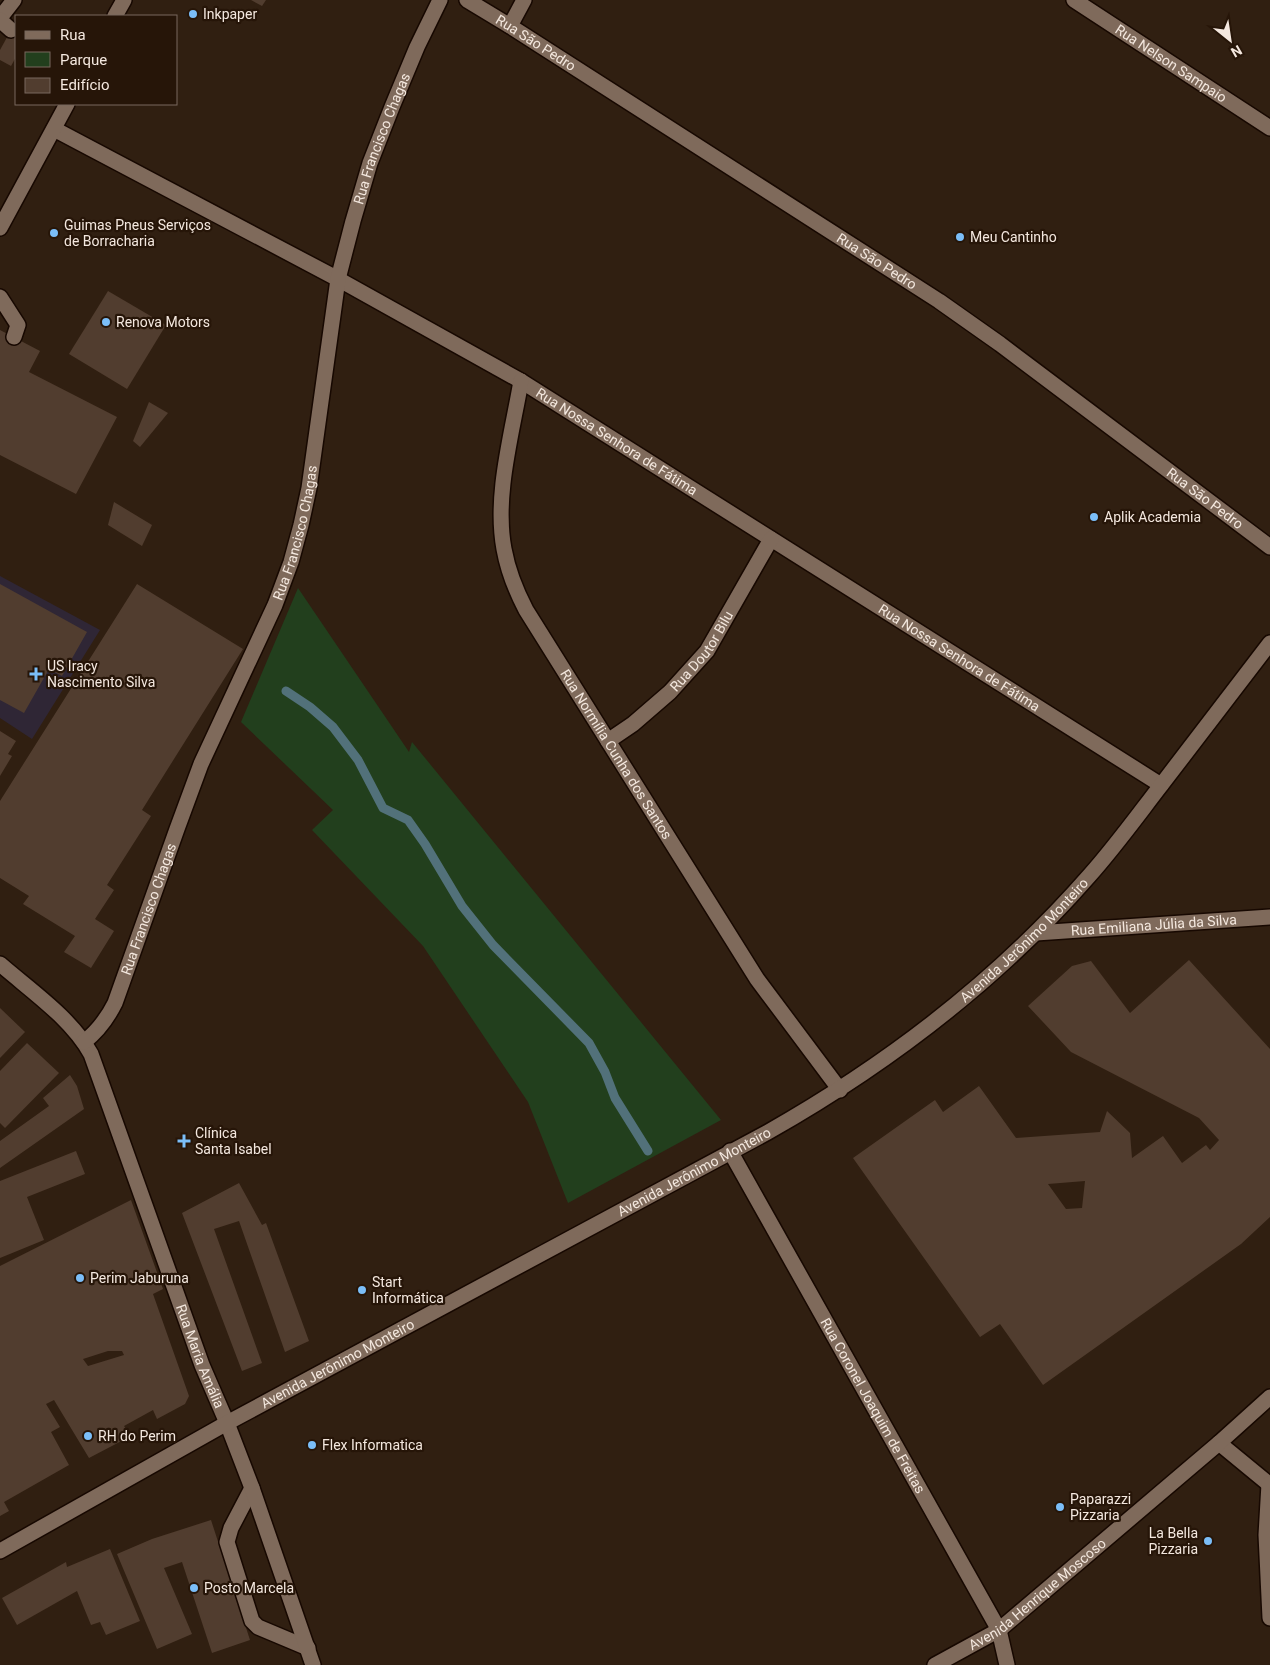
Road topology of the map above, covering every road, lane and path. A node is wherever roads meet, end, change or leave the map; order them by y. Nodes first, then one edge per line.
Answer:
1 (14, 0) edge
2 (124, 0) edge
3 (440, 0) edge
4 (467, 0) edge
5 (524, 0) edge
6 (1074, 0) edge
7 (116, 15) edge
8 (4, 23) edge
9 (510, 26) junction
10 (66, 105) edge
11 (1270, 128) edge
12 (54, 129) junction
13 (0, 228) edge
14 (338, 279) junction
15 (0, 297) edge
16 (14, 337) dead end
17 (521, 381) junction
18 (771, 539) junction
19 (1270, 547) edge
20 (1270, 643) edge
21 (608, 741) junction
22 (1161, 785) junction
23 (1270, 917) edge
24 (1036, 933) junction
25 (0, 964) edge
26 (84, 1042) junction
27 (840, 1090) junction
28 (730, 1151) junction
29 (1270, 1398) edge
30 (227, 1424) junction
31 (1219, 1443) junction
32 (1269, 1485) edge
33 (252, 1488) junction
34 (0, 1551) edge
35 (1270, 1618) edge
36 (999, 1630) junction
37 (308, 1648) junction
38 (314, 1665) edge
39 (935, 1665) edge
40 (1007, 1665) edge

1 - 8 street
2 - 7 street
3 - 14 street, Rua Francisco Chagas
4 - 9 street, Rua São Pedro
5 - 9 street
6 - 11 street, Rua Nelson Sampaio
9 - 19 street, Rua São Pedro
10 - 12 street
12 - 13 street
12 - 14 street, Rua Nossa Senhora de Fátima
14 - 17 street, Rua Nossa Senhora de Fátima
14 - 26 street, Rua Francisco Chagas
15 - 16 street
17 - 18 street, Rua Nossa Senhora de Fátima
17 - 21 street, Rua Normília Cunha dos Santos
18 - 21 street, Rua Doutor Bilu
18 - 22 street, Rua Nossa Senhora de Fátima
20 - 22 street, Avenida Jerônimo Monteiro
21 - 27 street, Rua Normília Cunha dos Santos
22 - 24 street, Avenida Jerônimo Monteiro
23 - 24 street, Rua Emiliana Júlia da Silva
24 - 27 street, Avenida Jerônimo Monteiro
25 - 26 street, Rua Maria Amália
26 - 30 street, Rua Maria Amália
27 - 28 street, Avenida Jerônimo Monteiro
28 - 30 street, Avenida Jerônimo Monteiro
28 - 36 street, Rua Coronel Joaquim de Freitas
29 - 31 street, Avenida Henrique Moscoso
30 - 33 street, Rua Maria Amália
30 - 34 street, Avenida Jerônimo Monteiro
31 - 32 street
31 - 36 street, Avenida Henrique Moscoso
32 - 35 street
33 - 37 street, Rua Maria Amália
33 - 37 street
36 - 39 street, Avenida Henrique Moscoso
36 - 40 street, Rua Coronel Joaquim de Freitas
37 - 38 street, Rua Maria Amália

